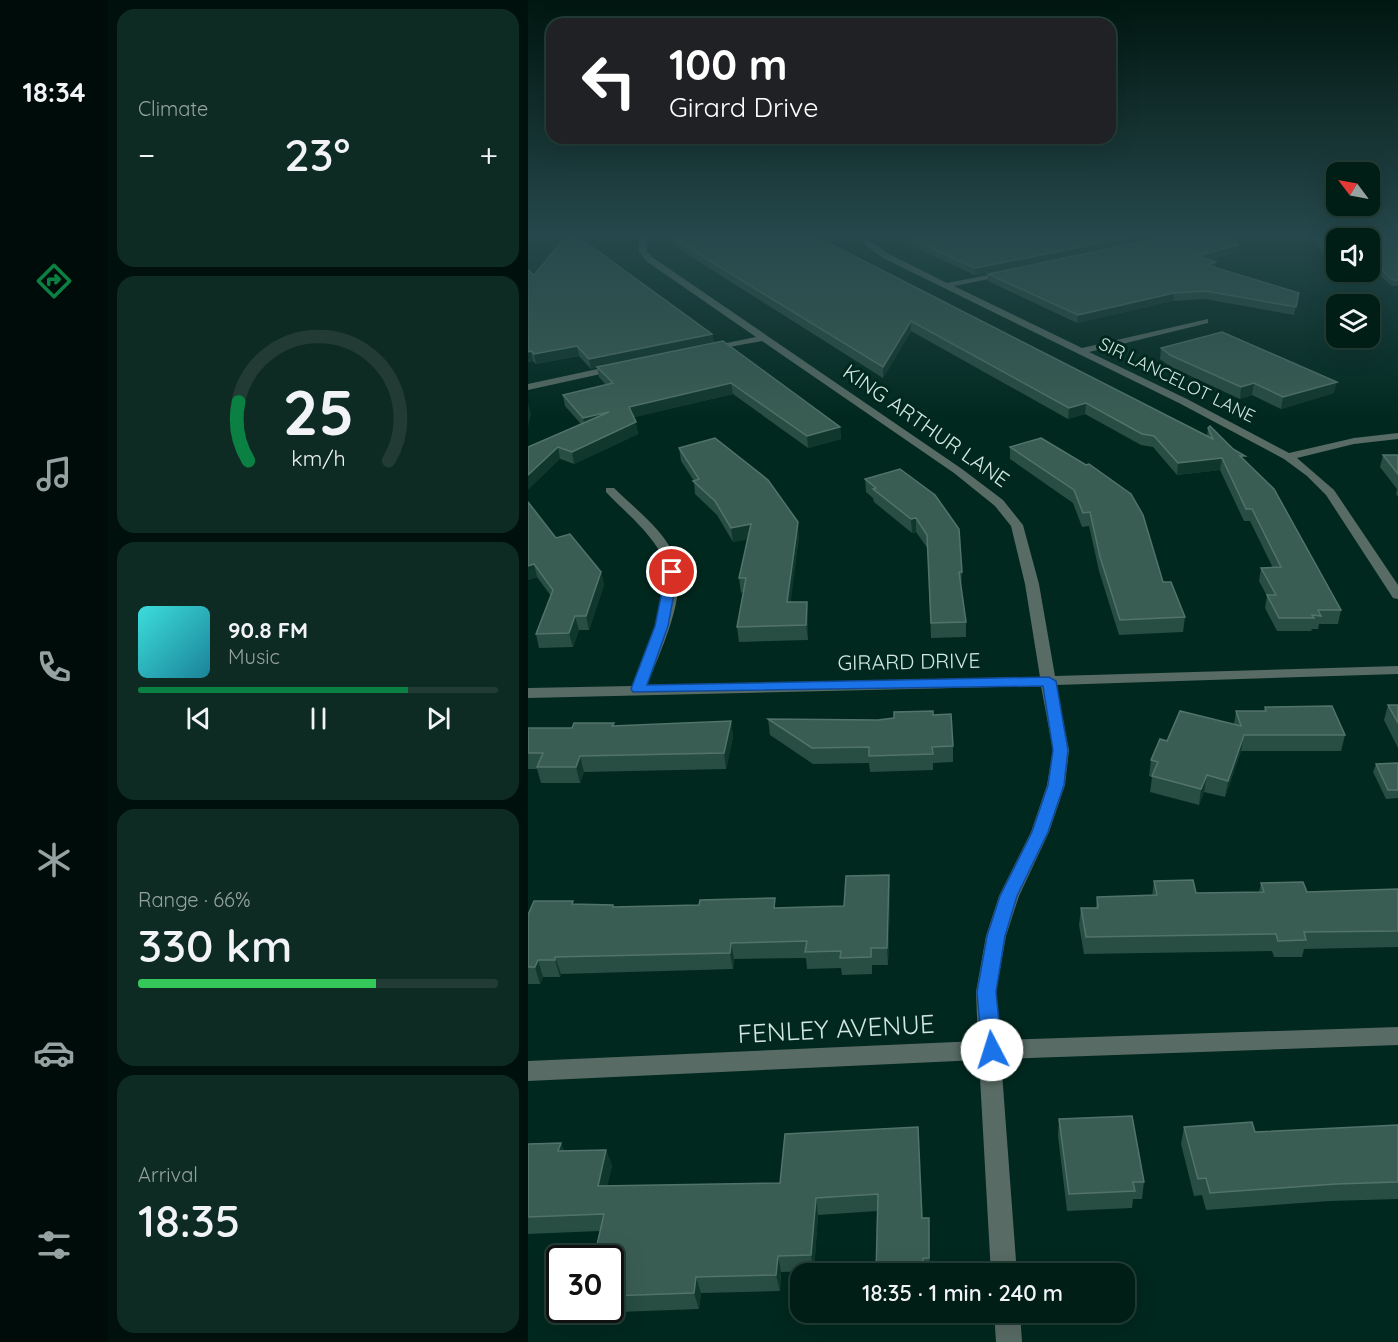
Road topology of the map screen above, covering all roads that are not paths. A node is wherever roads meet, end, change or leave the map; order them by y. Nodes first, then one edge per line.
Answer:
1 (703, 297) edge
2 (971, 297) edge
3 (1205, 321) dead end
4 (763, 338) junction
5 (1081, 351) junction
6 (693, 352) edge
7 (624, 366) edge
8 (528, 387) edge
9 (1398, 436) edge
10 (1288, 457) junction
11 (610, 490) dead end
12 (1398, 595) edge
13 (1398, 670) edge
14 (1049, 681) junction
15 (638, 689) junction
16 (528, 693) edge
17 (1398, 1036) edge
18 (992, 1050) junction
19 (528, 1071) edge
20 (1003, 1263) edge
21 (1008, 1323) edge
22 (1009, 1342) edge

1 - 4 street, KING ARTHUR LANE
2 - 5 street, SIR LANCELOT LANE
3 - 5 street
4 - 6 street
4 - 14 street, KING ARTHUR LANE
5 - 10 street, SIR LANCELOT LANE
7 - 8 street
9 - 10 street
10 - 12 street, SIR LANCELOT LANE
11 - 15 street
13 - 14 street, GIRARD DRIVE
14 - 15 street, GIRARD DRIVE
14 - 18 street, KING ARTHUR LANE
15 - 16 street, GIRARD DRIVE
17 - 18 street, FENLEY AVENUE
18 - 19 street, FENLEY AVENUE
18 - 20 street, KING ARTHUR LANE
21 - 22 street

